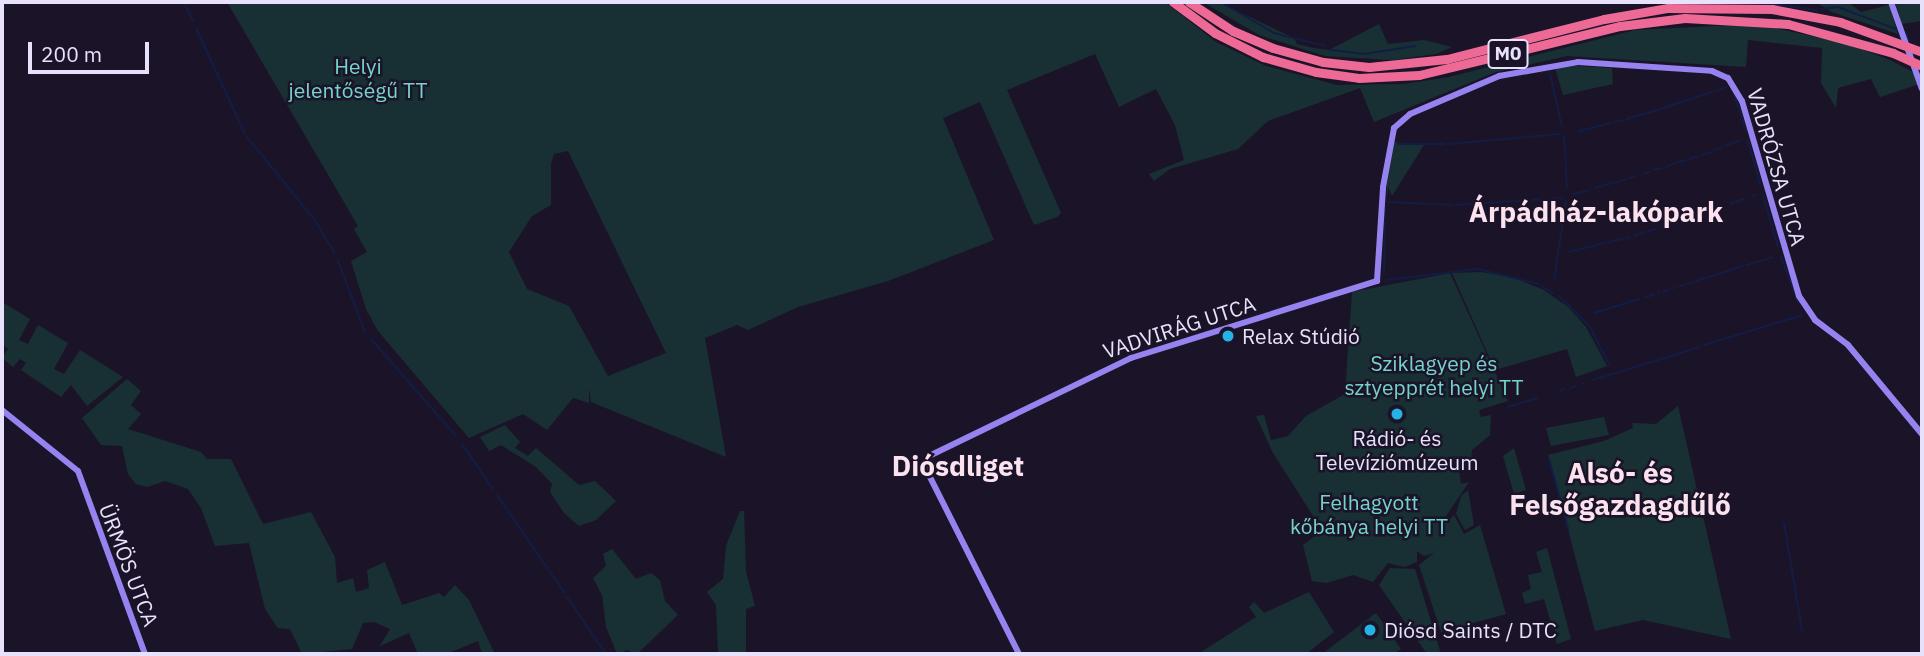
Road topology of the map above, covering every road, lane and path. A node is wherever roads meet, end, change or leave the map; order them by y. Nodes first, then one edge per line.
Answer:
1 (1173, 2) edge
2 (1189, 2) edge
3 (1892, 2) edge
4 (1922, 52) edge
5 (1922, 66) edge
6 (1922, 89) edge
7 (1377, 281) joint
8 (2, 410) edge
9 (1922, 434) edge
10 (145, 654) edge
11 (1019, 654) edge

1 - 5 highway, M0, bridge
2 - 4 highway, M0, bridge
3 - 6 street
7 - 9 street, VADRÓZSA UTCA
7 - 11 street, VADVIRÁG UTCA
8 - 10 street, ÜRMÖS UTCA

